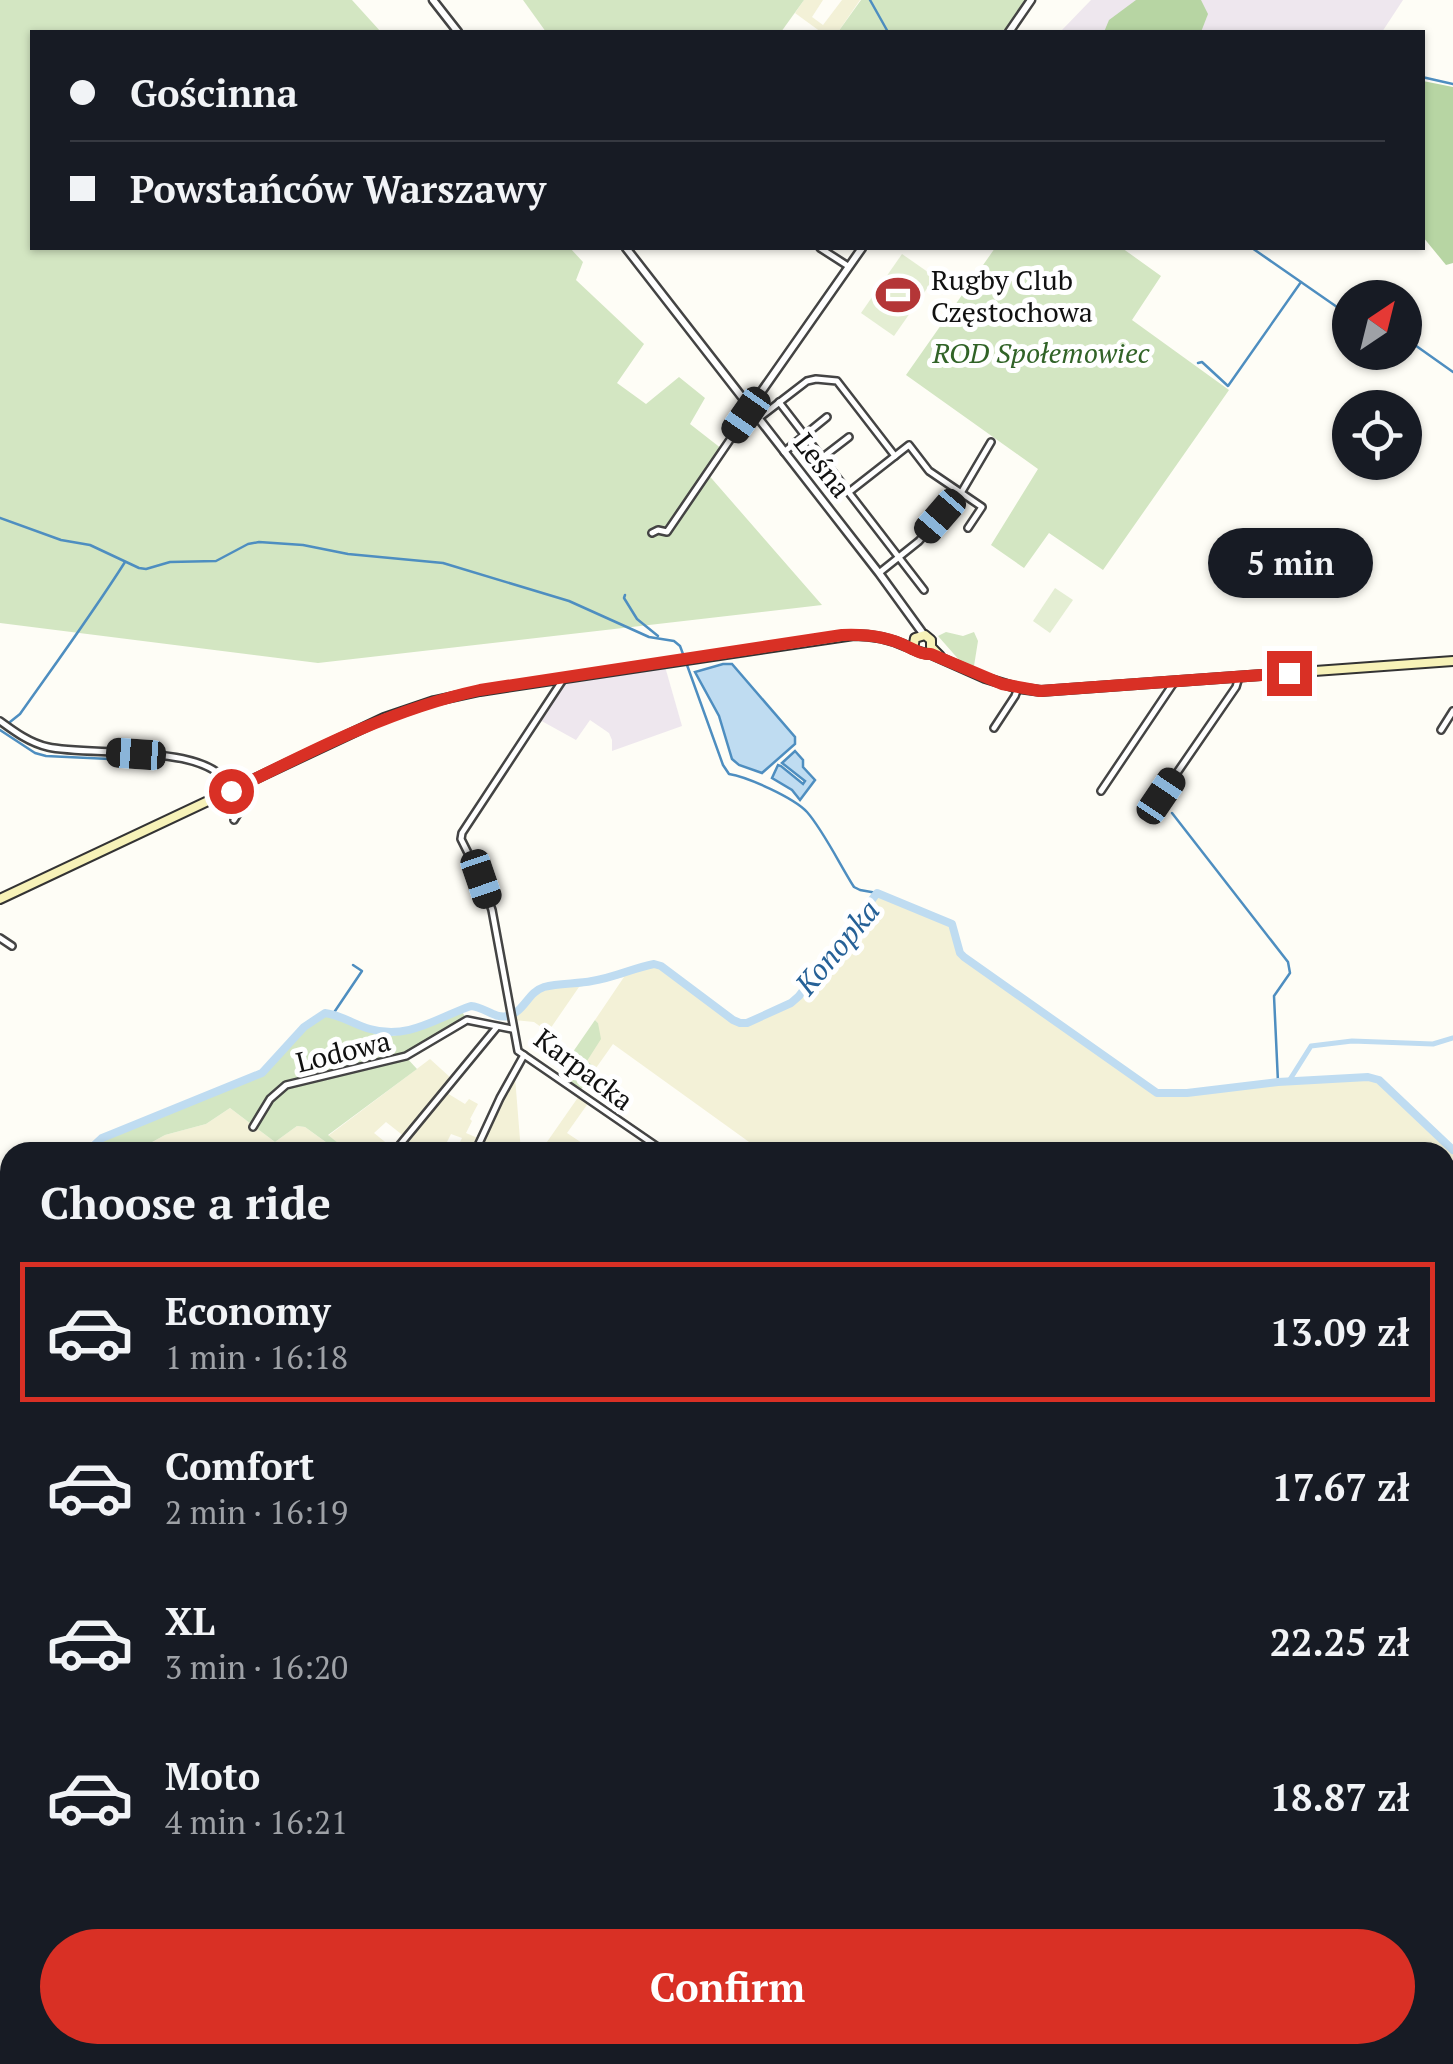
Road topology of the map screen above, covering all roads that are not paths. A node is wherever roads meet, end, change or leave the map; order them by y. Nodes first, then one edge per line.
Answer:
1 (433, 0) edge
2 (1032, 0) edge
3 (456, 30) edge
4 (1010, 30) edge
5 (628, 250) edge
6 (823, 250) edge
7 (860, 250) edge
8 (848, 266) junction
9 (779, 402) junction
10 (750, 407) junction
11 (827, 416) dead end
12 (759, 418) junction
13 (805, 435) junction
14 (848, 437) dead end
15 (990, 442) dead end
16 (784, 452) junction
17 (895, 456) junction
18 (822, 458) junction
19 (848, 492) junction
20 (960, 492) junction
21 (968, 528) dead end
22 (652, 533) dead end
23 (898, 557) junction
24 (879, 572) junction
25 (924, 590) dead end
26 (916, 640) junction
27 (929, 650) junction
28 (1453, 661) edge
29 (564, 678) junction
30 (1238, 678) junction
31 (1174, 682) junction
32 (1018, 688) junction
33 (1453, 712) edge
34 (0, 721) edge
35 (994, 728) dead end
36 (1440, 730) dead end
37 (248, 782) junction
38 (231, 791) junction
39 (1101, 791) dead end
40 (1161, 796) dead end
41 (234, 820) dead end
42 (0, 898) edge
43 (0, 938) edge
44 (12, 946) dead end
45 (497, 1027) junction
46 (512, 1029) junction
47 (524, 1055) junction
48 (253, 1127) dead end
49 (402, 1142) edge
50 (480, 1142) edge
51 (650, 1142) edge

1 - 3 street
2 - 4 street
5 - 10 street, Leśna
6 - 8 street
7 - 8 street
8 - 10 street
9 - 12 street
9 - 13 street
9 - 17 street
10 - 12 street, Leśna
10 - 22 street
11 - 13 street
12 - 16 street, Leśna
13 - 16 street
13 - 18 street
14 - 18 street
15 - 20 street
16 - 24 street, Leśna
17 - 19 street
17 - 20 street
18 - 19 street
19 - 23 street
20 - 21 street
20 - 23 street
23 - 24 street
23 - 25 street
24 - 26 street, Leśna
26 - 27 main road
26 - 27 main road
26 - 29 main road
27 - 32 main road
28 - 30 main road
29 - 37 main road
29 - 46 street, Karpacka
30 - 31 main road
30 - 40 street
31 - 32 main road
31 - 39 street
32 - 35 street
33 - 36 street
34 - 38 street
37 - 38 main road
37 - 41 street
38 - 42 main road
43 - 44 street
45 - 46 street, Lodowa
45 - 48 street, Lodowa
45 - 49 street
46 - 47 street, Karpacka
47 - 50 street
47 - 51 street, Karpacka

